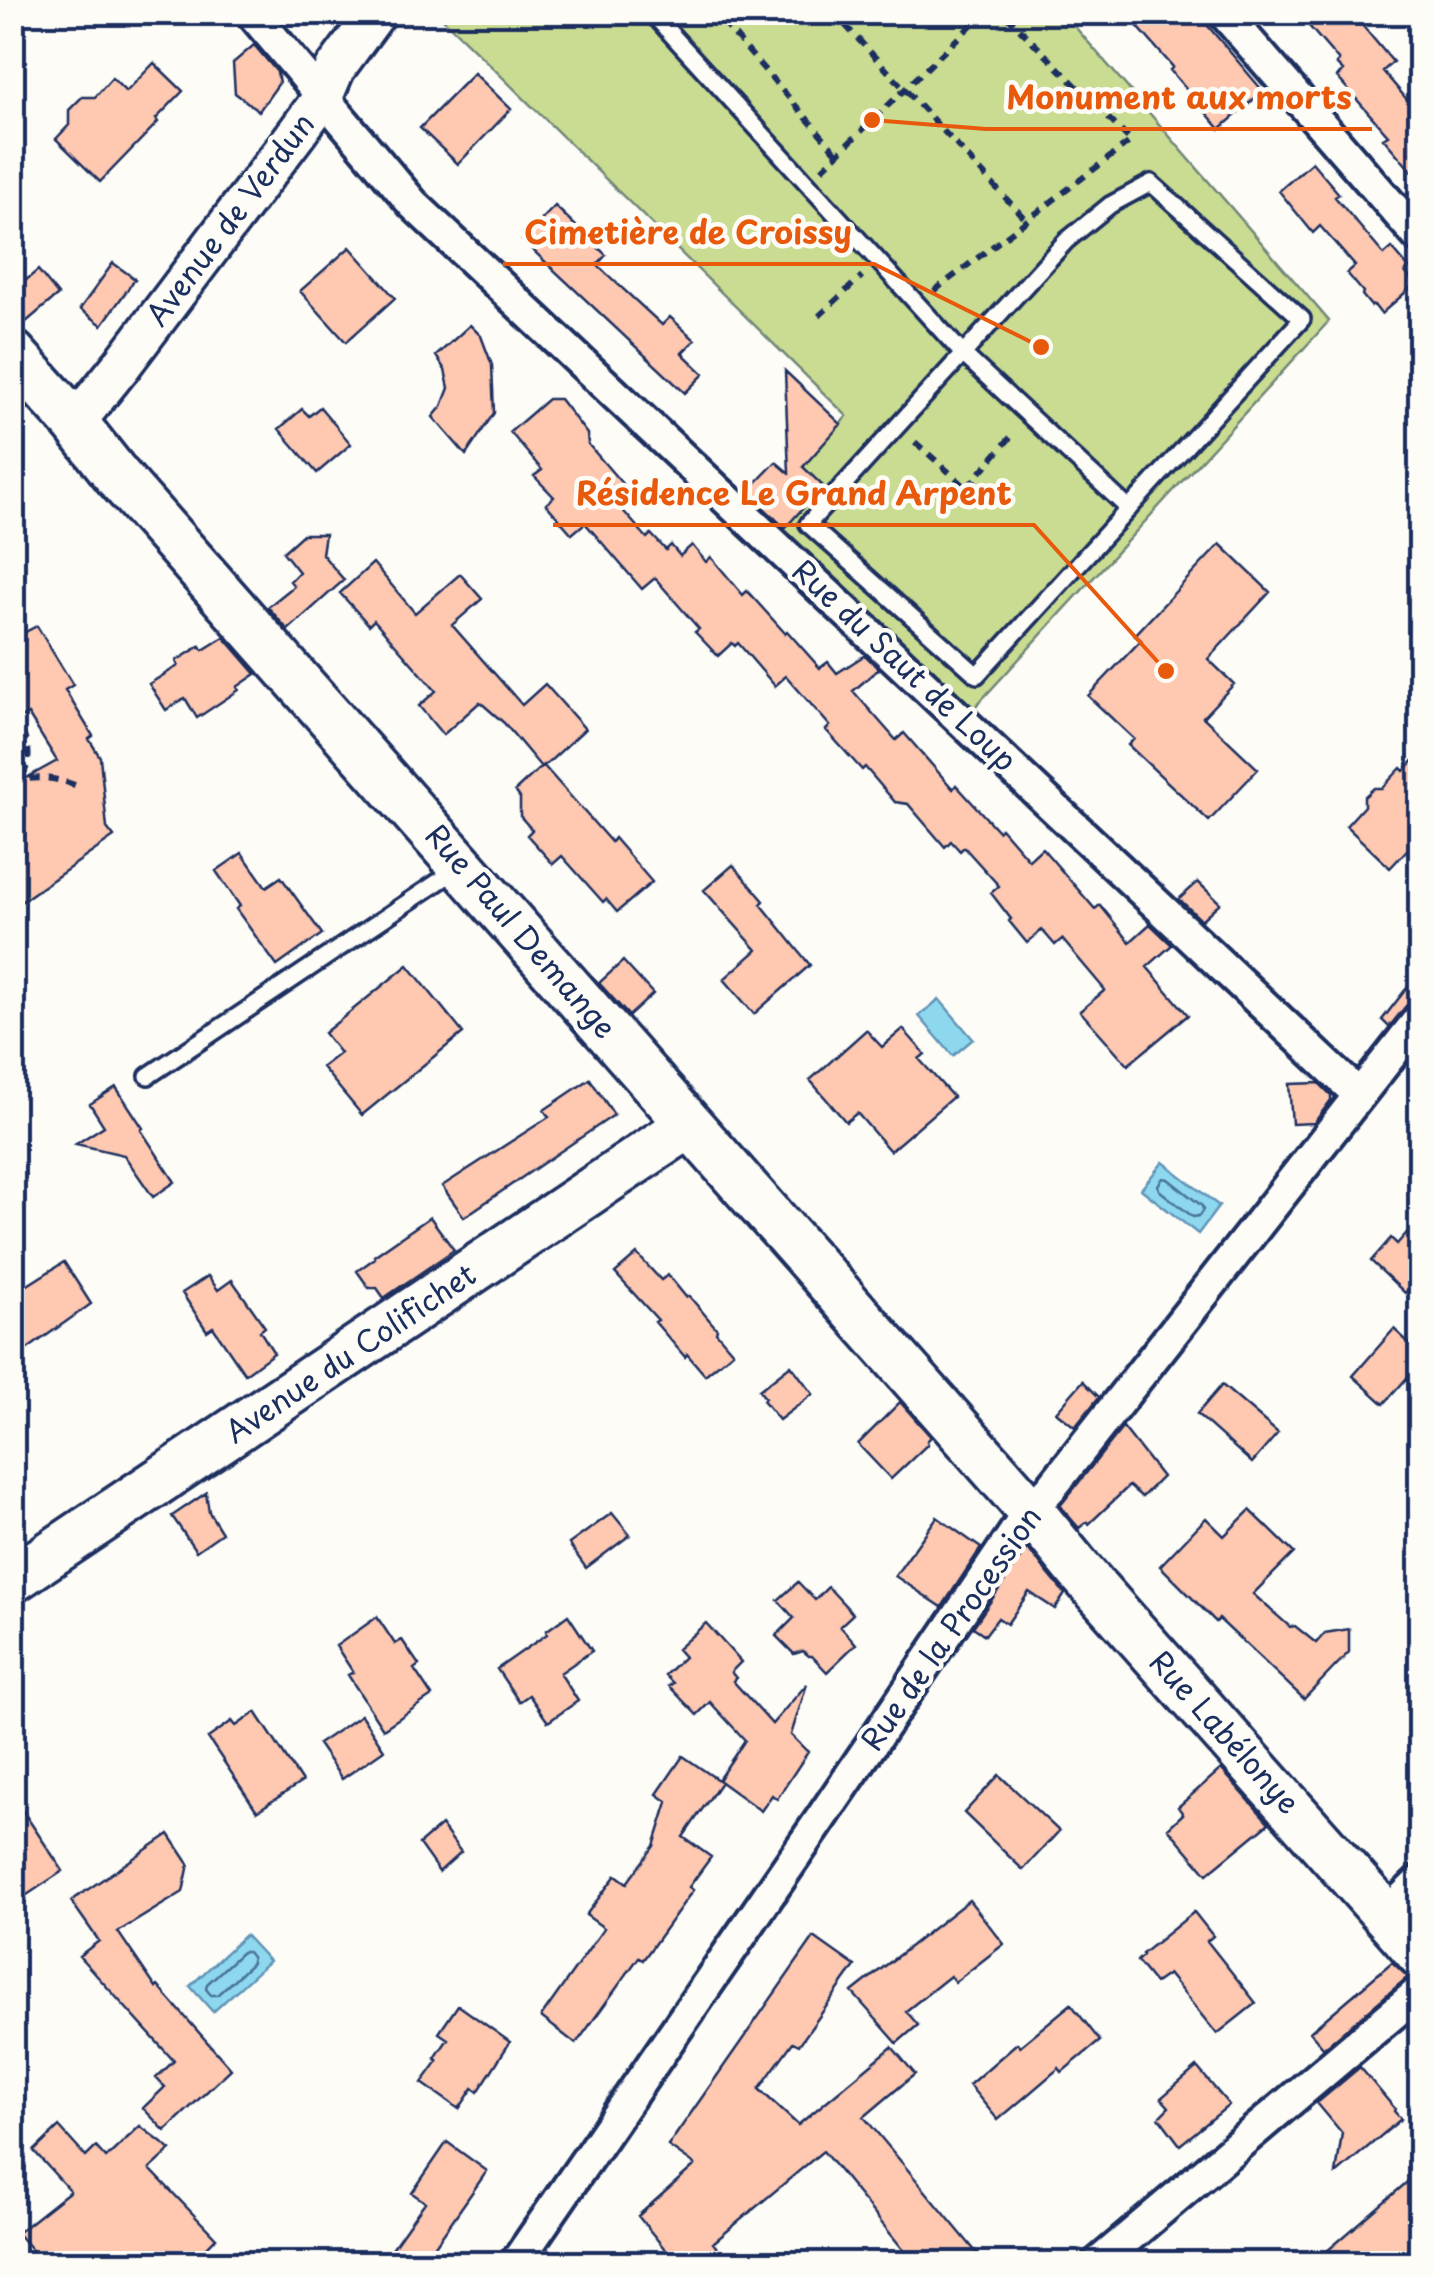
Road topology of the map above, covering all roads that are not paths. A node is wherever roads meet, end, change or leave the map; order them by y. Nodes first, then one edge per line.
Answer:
1 (251, 12) edge
2 (378, 12) edge
3 (651, 12) edge
4 (1223, 12) edge
5 (323, 97) junction
6 (1418, 236) dead end
7 (12, 353) edge
8 (962, 354) junction
9 (12, 392) edge
10 (75, 423) junction
11 (1129, 509) junction
12 (462, 866) junction
13 (1420, 1018) edge
14 (148, 1076) dead end
15 (1359, 1095) junction
16 (689, 1125) junction
17 (1030, 1510) junction
18 (12, 1580) edge
19 (1420, 1882) edge
20 (1386, 1914) junction
21 (1420, 1954) edge
22 (1420, 1992) edge
23 (514, 2264) edge
24 (1097, 2264) edge

1 - 5 street, Rue du Saut de Loup
2 - 5 street, Avenue de Verdun
3 - 8 lane
4 - 6 street
5 - 10 street, Avenue de Verdun
5 - 15 street, Rue du Saut de Loup
7 - 10 main road, Rue Paul Demange
8 - 11 lane
8 - 11 lane
8 - 11 lane
9 - 10 street
10 - 12 main road, Rue Paul Demange
12 - 14 lane
12 - 16 main road, Rue Paul Demange
13 - 15 street, Rue de la Procession
15 - 17 street, Rue de la Procession
16 - 17 main road, Rue Paul Demange
16 - 18 main road, Avenue du Colifichet
17 - 20 main road, Rue Labélonye
17 - 23 street, Rue de la Procession
19 - 20 street
20 - 21 main road, Rue Labélonye
22 - 24 street

